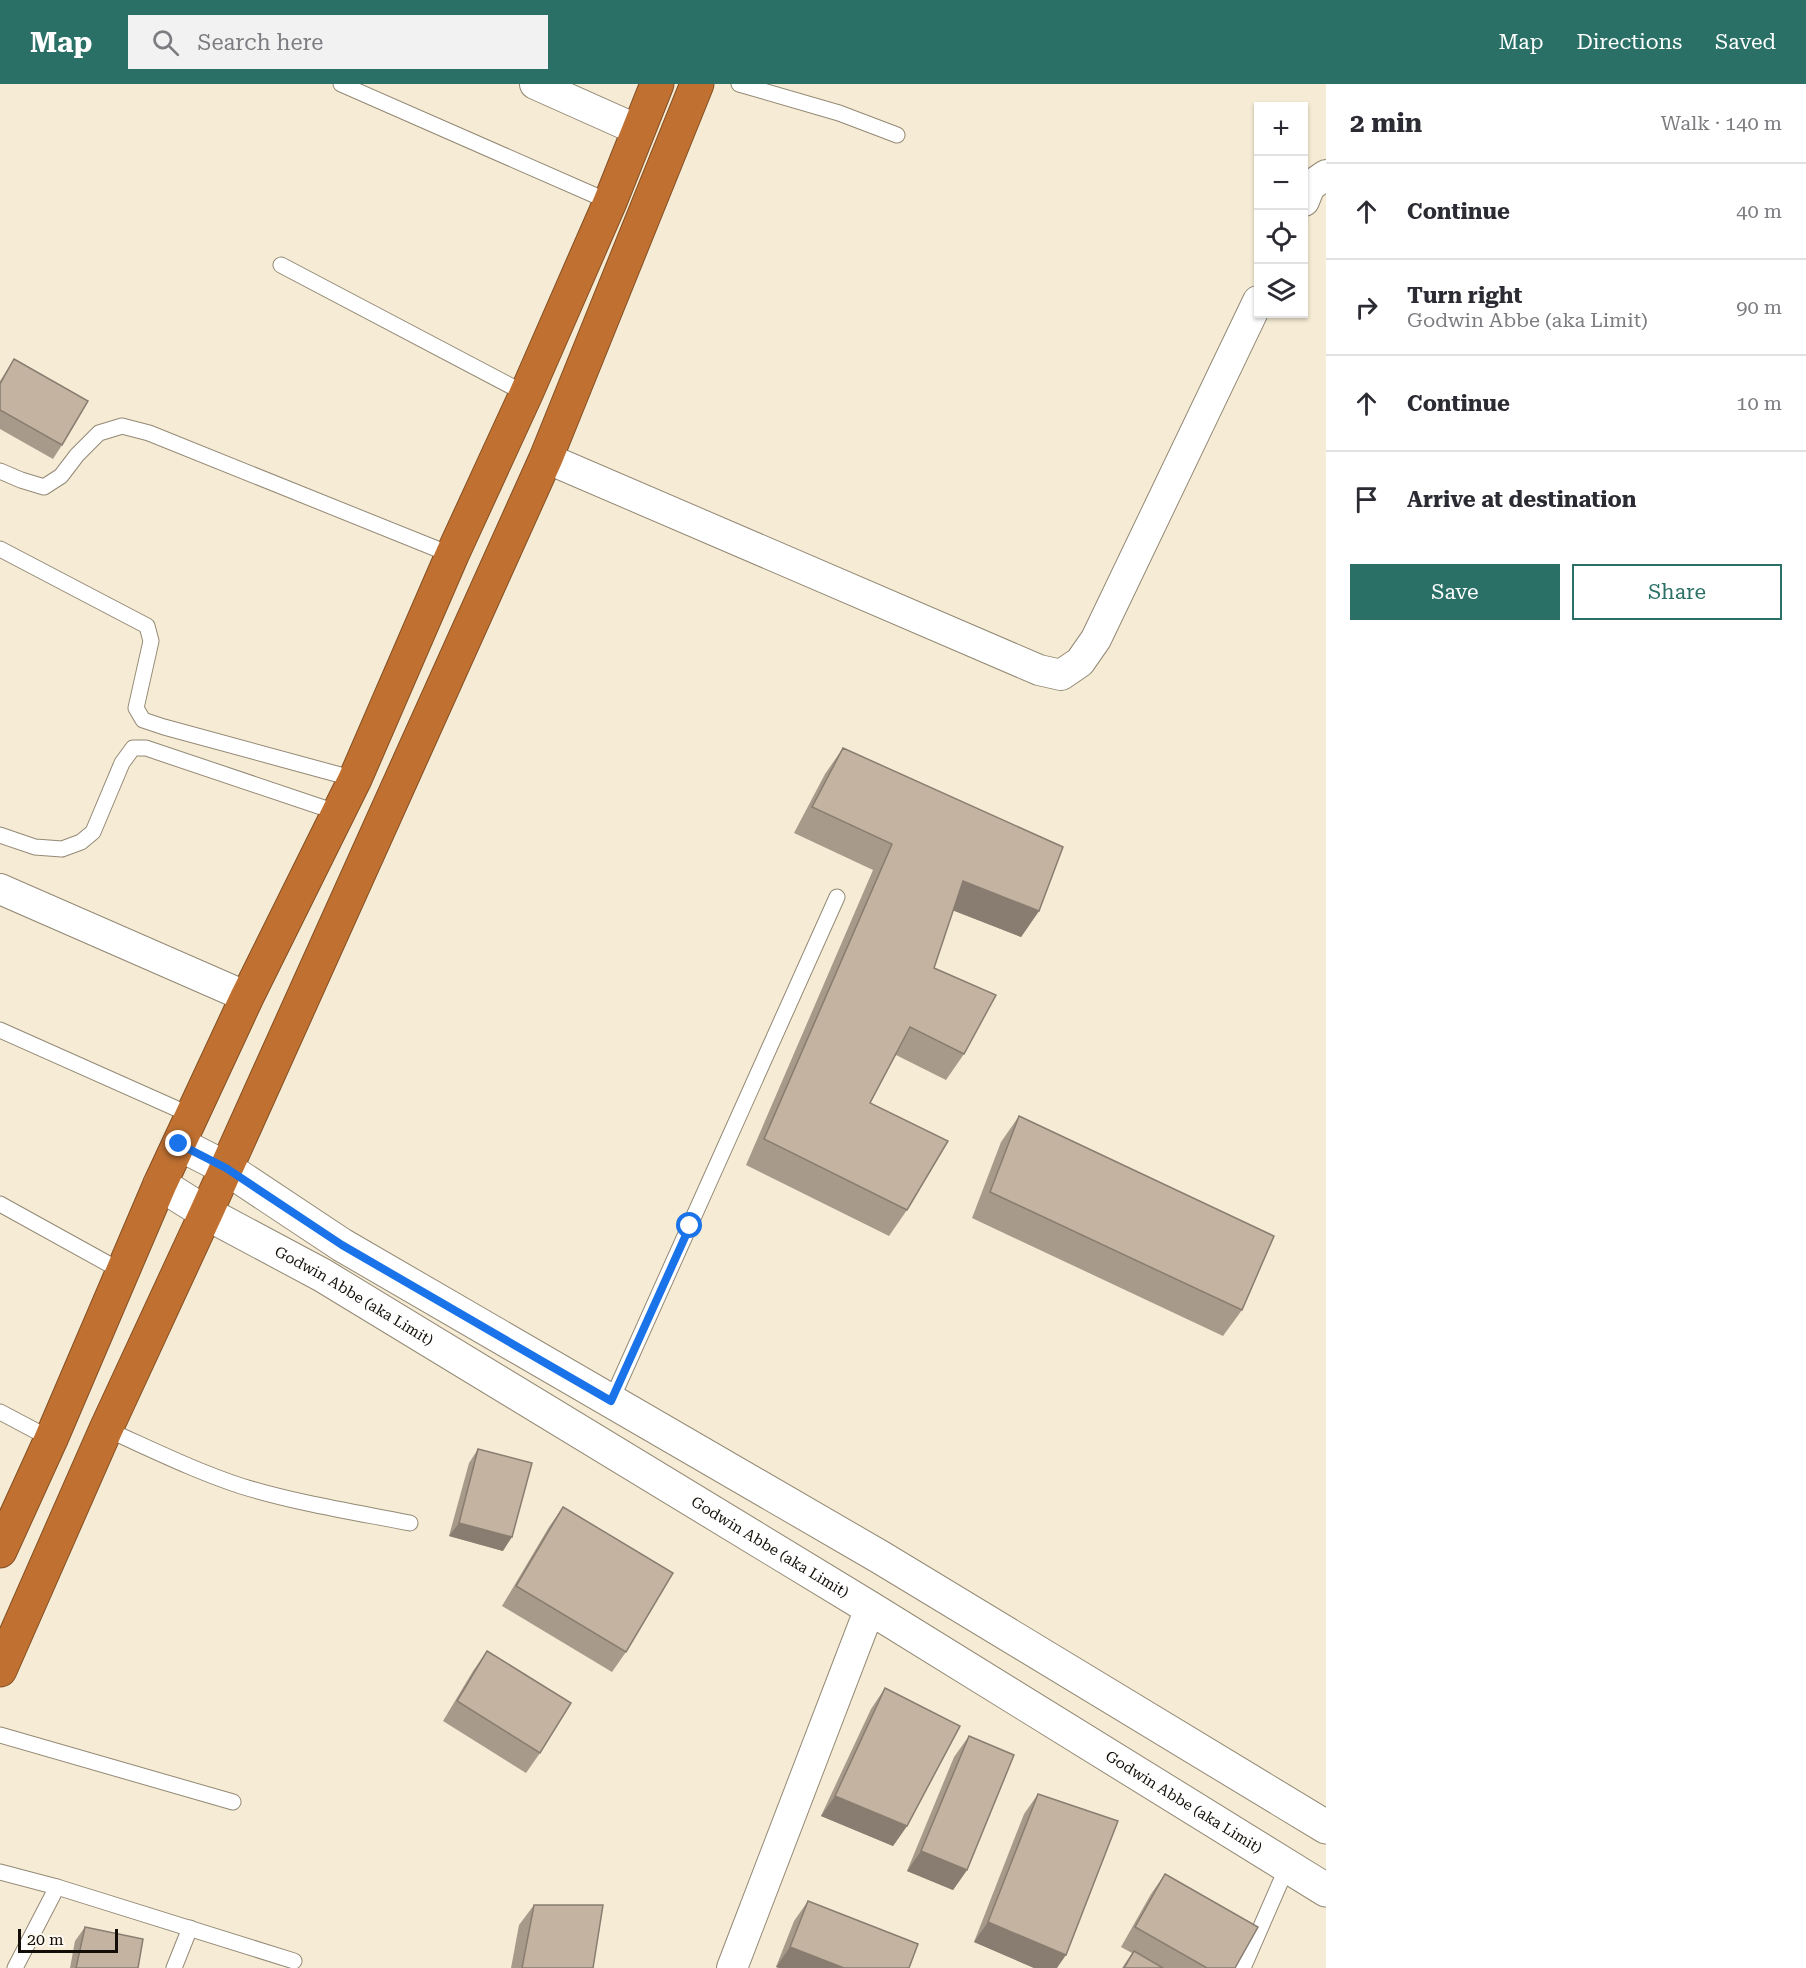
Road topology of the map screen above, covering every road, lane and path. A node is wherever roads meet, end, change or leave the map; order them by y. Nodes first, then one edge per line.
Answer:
1 (341, 84) edge
2 (535, 84) edge
3 (657, 84) edge
4 (698, 84) edge
5 (739, 84) edge
6 (638, 130) junction
7 (897, 135) dead end
8 (1326, 176) edge
9 (1308, 191) edge
10 (610, 202) junction
11 (281, 265) dead end
12 (1254, 309) edge
13 (526, 394) junction
14 (546, 458) junction
15 (0, 471) edge
16 (0, 549) edge
17 (452, 555) junction
18 (355, 779) junction
19 (339, 813) junction
20 (0, 835) edge
21 (0, 889) edge
22 (837, 897) dead end
23 (247, 997) junction
24 (0, 1030) edge
25 (186, 1130) junction
26 (226, 1168) junction
27 (160, 1184) junction
28 (0, 1204) edge
29 (206, 1213) junction
30 (123, 1272) junction
31 (611, 1401) junction
32 (0, 1412) edge
33 (106, 1429) junction
34 (51, 1439) junction
35 (410, 1523) dead end
36 (0, 1551) edge
37 (870, 1608) junction
38 (0, 1670) edge
39 (0, 1735) edge
40 (233, 1802) dead end
41 (1326, 1827) edge
42 (1287, 1867) junction
43 (0, 1872) edge
44 (57, 1887) junction
45 (1326, 1890) edge
46 (190, 1928) junction
47 (294, 1961) dead end
48 (15, 1968) edge
49 (174, 1968) edge
50 (732, 1968) edge
51 (1243, 1968) edge

1 - 10 lane
2 - 6 street
3 - 6 highway
4 - 14 highway
5 - 7 lane
6 - 10 highway
8 - 9 street
10 - 13 highway
11 - 13 lane
12 - 14 street
13 - 17 highway
14 - 26 highway
15 - 17 lane
16 - 18 lane
17 - 18 highway
18 - 19 highway
19 - 20 lane
19 - 23 highway
21 - 23 street
22 - 31 lane
23 - 25 highway
24 - 25 lane
25 - 26 street
25 - 27 highway
26 - 29 highway
26 - 31 street
27 - 29 street, Godwin Abbe (aka Limit)
27 - 30 highway
28 - 30 lane
29 - 33 highway
29 - 37 street, Godwin Abbe (aka Limit)
30 - 34 highway
31 - 41 street
32 - 34 lane
33 - 35 lane
33 - 38 highway
34 - 36 highway
37 - 42 street, Godwin Abbe (aka Limit)
37 - 50 street
39 - 40 lane
42 - 45 street, Godwin Abbe (aka Limit)
42 - 51 lane
43 - 44 lane
44 - 46 lane
44 - 48 lane
46 - 47 lane
46 - 49 lane

